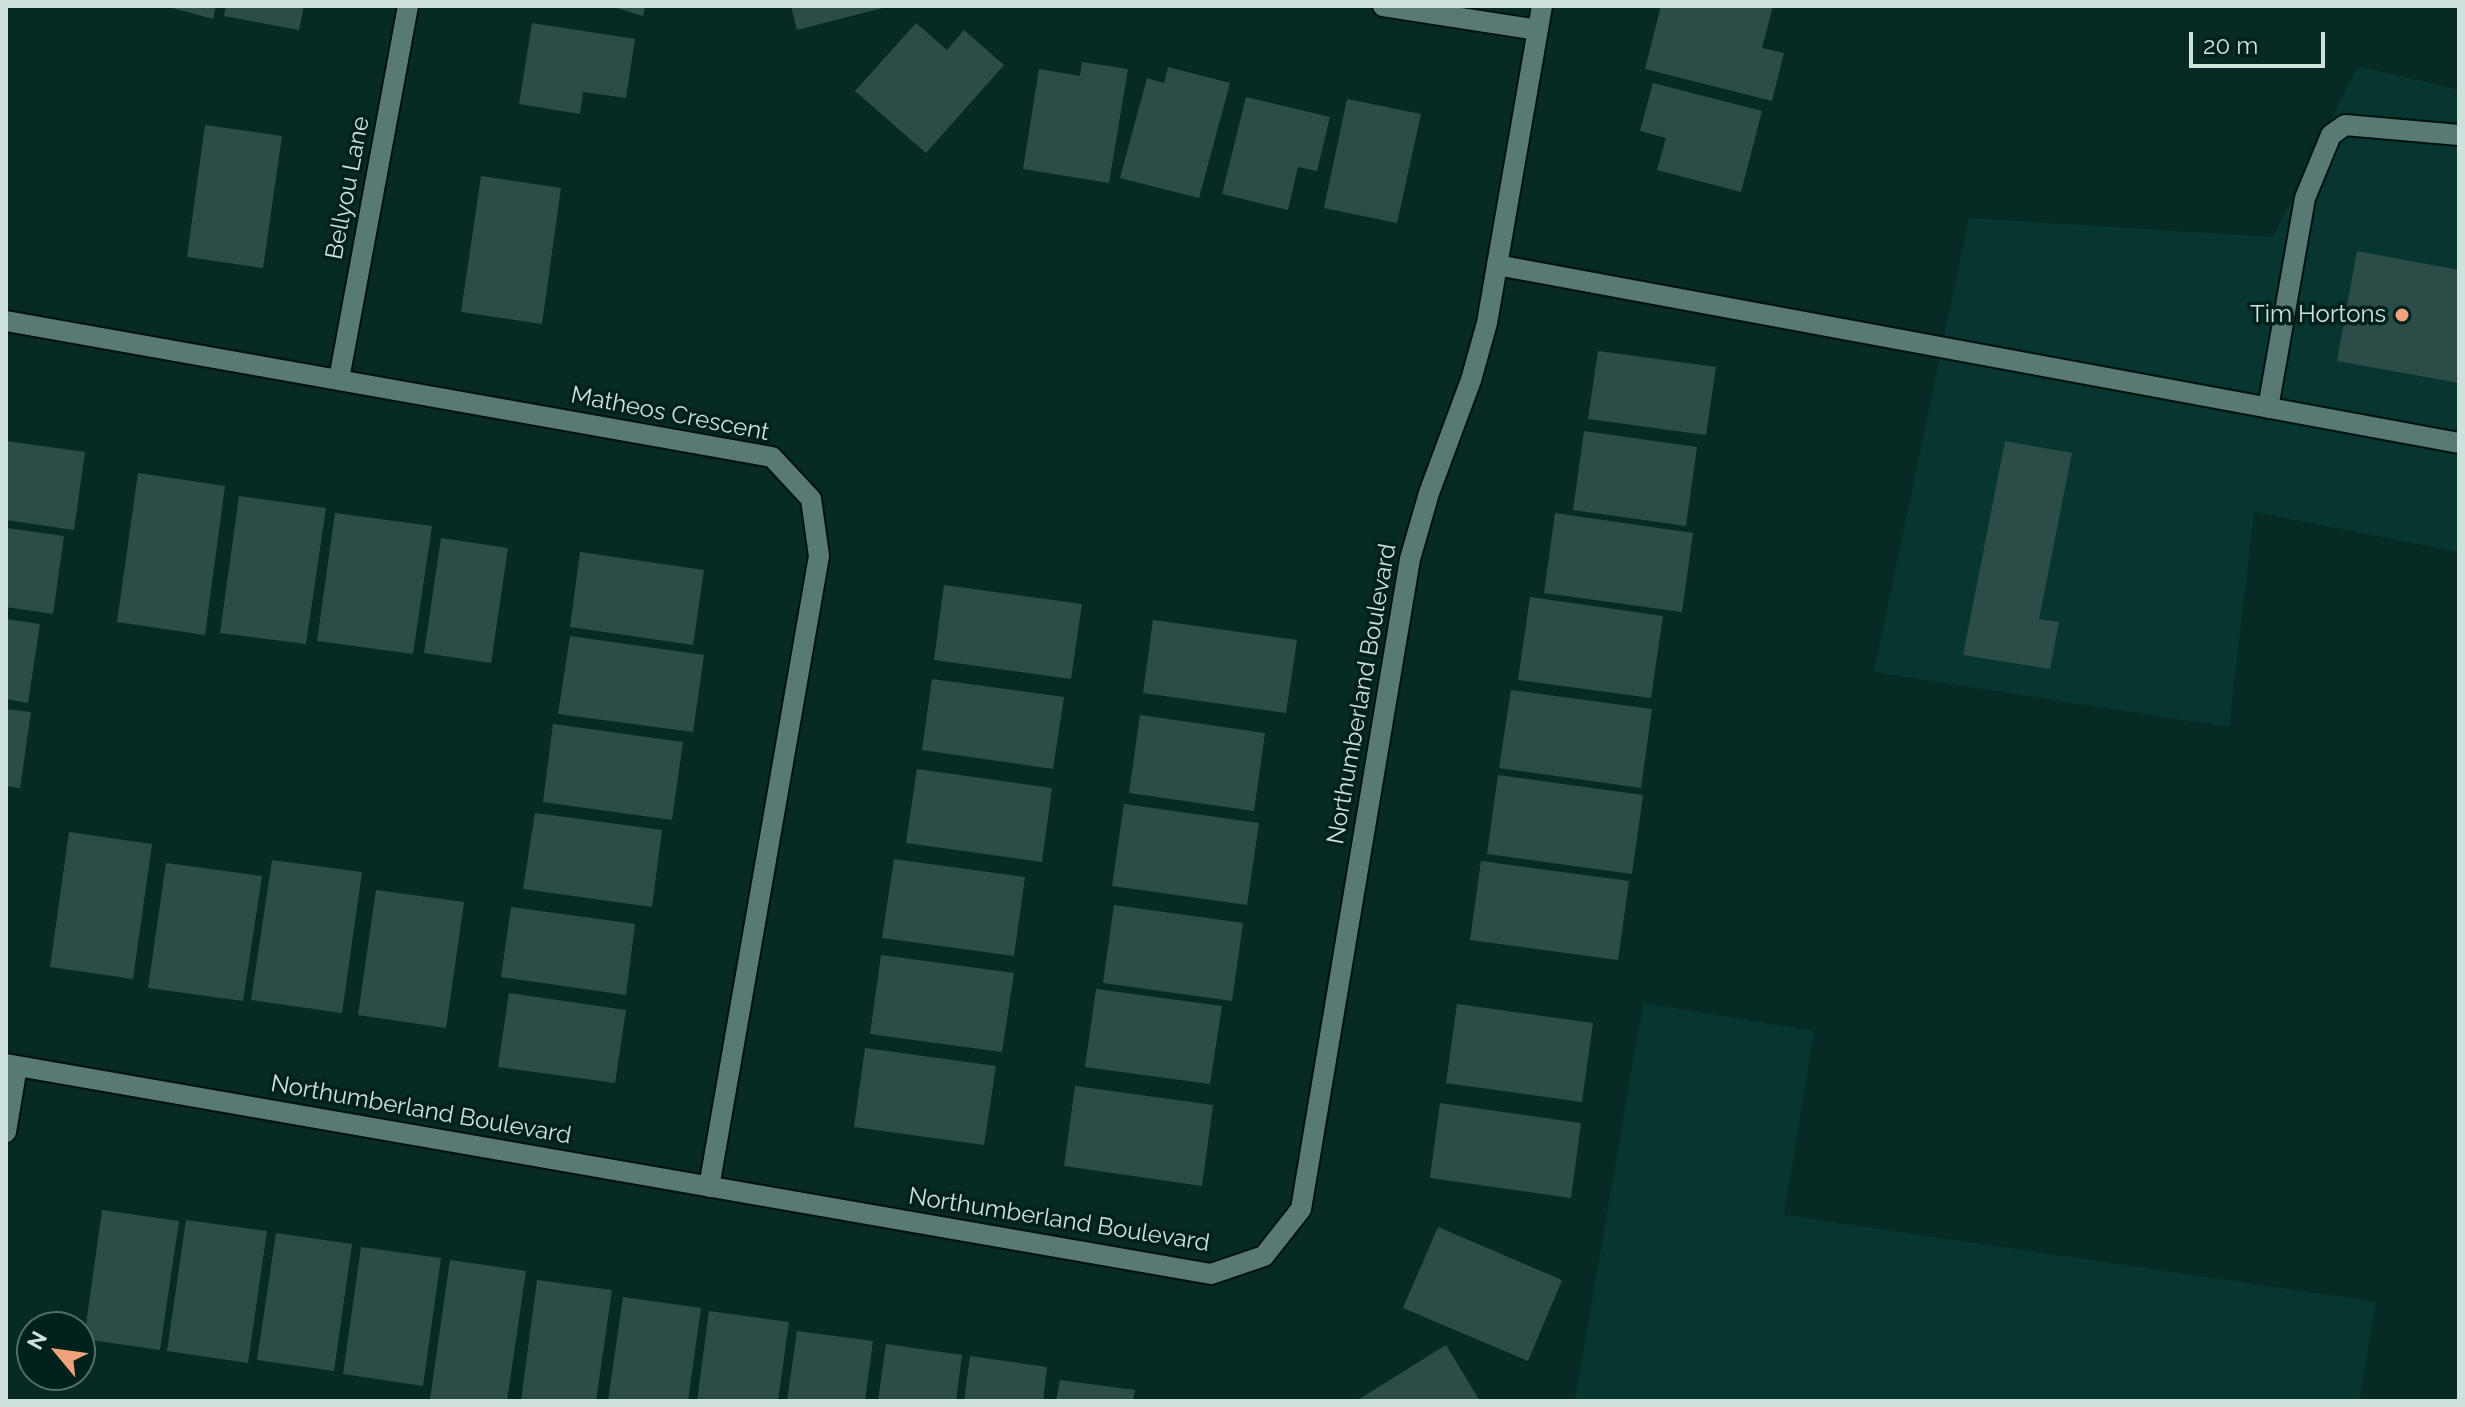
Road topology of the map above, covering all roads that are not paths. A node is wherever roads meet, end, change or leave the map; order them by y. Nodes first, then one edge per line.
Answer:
1 (408, 6) edge
2 (1383, 6) edge
3 (1542, 6) edge
4 (1538, 30) junction
5 (2459, 135) edge
6 (1497, 265) junction
7 (6, 321) edge
8 (339, 379) junction
9 (2268, 408) junction
10 (2459, 443) edge
11 (12, 1065) edge
12 (6, 1132) edge
13 (709, 1187) junction

1 - 8 street, Bellyou Lane
2 - 4 street
3 - 4 street, Northumberland Boulevard
4 - 6 street, Northumberland Boulevard
5 - 9 street
6 - 9 street
6 - 13 street, Northumberland Boulevard
7 - 8 street, Matheos Crescent
8 - 13 street, Matheos Crescent
9 - 10 street
11 - 12 street, Northumberland Boulevard
11 - 13 street, Northumberland Boulevard

